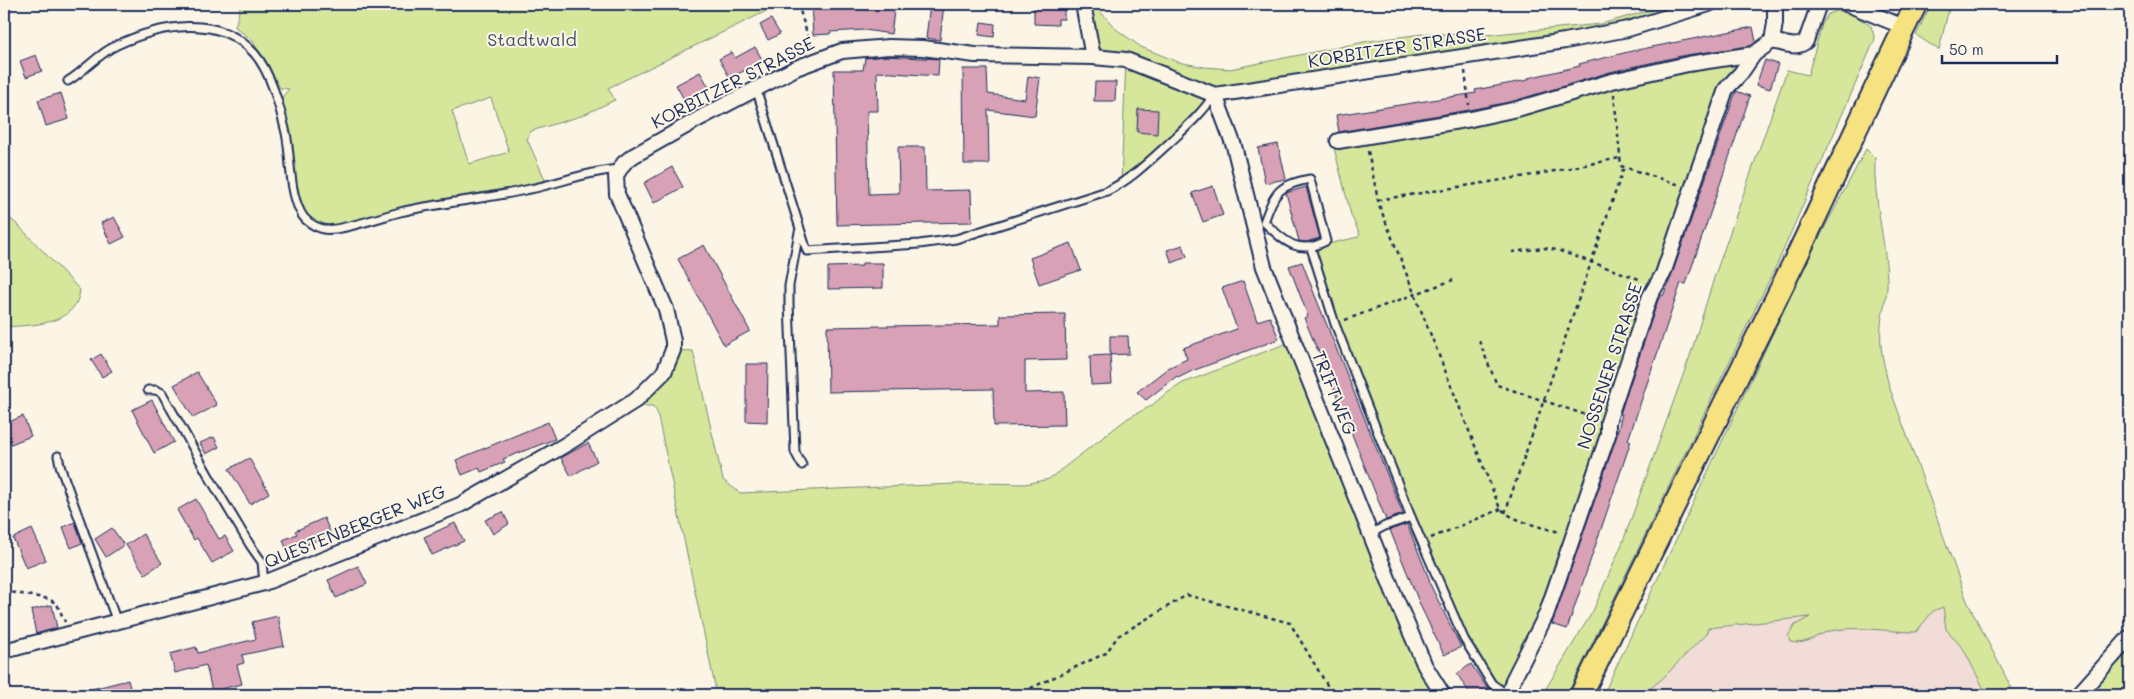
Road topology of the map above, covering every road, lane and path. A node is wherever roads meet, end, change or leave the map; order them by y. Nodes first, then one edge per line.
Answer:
1 (1083, 4) edge
2 (1709, 4) edge
3 (1775, 4) edge
4 (1819, 4) edge
5 (1916, 4) edge
6 (798, 5) edge
7 (1851, 5) edge
8 (1904, 27) junction
9 (1772, 41) junction
10 (1754, 54) junction
11 (1093, 57) junction
12 (1464, 57) junction
13 (814, 60) junction
14 (68, 81) dead end
15 (1612, 81) junction
16 (756, 88) junction
17 (1215, 95) junction
18 (1471, 119) junction
19 (1365, 136) junction
20 (1338, 141) dead end
21 (1620, 158) junction
22 (1624, 167) junction
23 (619, 169) junction
24 (1690, 189) junction
25 (1377, 200) junction
26 (1258, 223) junction
27 (800, 229) junction
28 (1311, 248) junction
29 (1512, 252) dead end
30 (1591, 262) junction
31 (1453, 280) dead end
32 (1656, 285) junction
33 (1414, 295) junction
34 (1334, 324) junction
35 (1479, 341) dead end
36 (148, 390) dead end
37 (1543, 402) junction
38 (1608, 422) junction
39 (58, 456) dead end
40 (802, 464) dead end
41 (1501, 509) junction
42 (1505, 513) junction
43 (1411, 517) junction
44 (1370, 534) junction
45 (1573, 537) junction
46 (1423, 541) junction
47 (264, 583) junction
48 (4, 591) edge
49 (118, 622) junction
50 (69, 635) junction
51 (2130, 637) edge
52 (4, 651) edge
53 (1016, 695) edge
54 (1333, 695) edge
55 (1443, 695) edge
56 (1509, 695) edge
57 (1581, 695) edge
58 (2078, 695) edge

1 - 11 street
2 - 12 street, KORBITZER STRASSE
3 - 9 street
4 - 9 street
5 - 8 main road
6 - 13 path
7 - 8 street
8 - 57 main road
9 - 10 street
10 - 15 street
10 - 24 street, NOSSENER STRASSE
11 - 13 street, KORBITZER STRASSE
11 - 17 street, KORBITZER STRASSE
12 - 17 street, KORBITZER STRASSE
12 - 18 path
13 - 16 street, KORBITZER STRASSE
14 - 23 lane
15 - 18 street
15 - 21 path
16 - 23 street, KORBITZER STRASSE
16 - 27 lane
17 - 26 street, TRIFTWEG
17 - 27 lane
18 - 19 street
19 - 20 street
19 - 25 path
21 - 22 path
21 - 25 path
22 - 24 path
22 - 30 path
23 - 47 street, QUESTENBERGER WEG
24 - 32 street, NOSSENER STRASSE
25 - 33 path
26 - 28 lane
26 - 28 lane
26 - 44 street, TRIFTWEG
27 - 40 lane
28 - 34 lane
29 - 30 path
30 - 32 path
30 - 37 path
31 - 33 path
32 - 38 street, NOSSENER STRASSE
33 - 34 path
33 - 41 path
34 - 43 lane
35 - 37 path
36 - 47 lane
37 - 38 path
37 - 42 path
38 - 45 street, NOSSENER STRASSE
39 - 49 lane
41 - 42 path
41 - 46 path
42 - 45 path
43 - 44 lane
43 - 46 lane
44 - 55 street, TRIFTWEG
45 - 56 street, NOSSENER STRASSE
46 - 56 lane
47 - 49 street, QUESTENBERGER WEG
48 - 50 path
49 - 50 street, QUESTENBERGER WEG
50 - 52 street, QUESTENBERGER WEG
51 - 58 street
53 - 54 path

